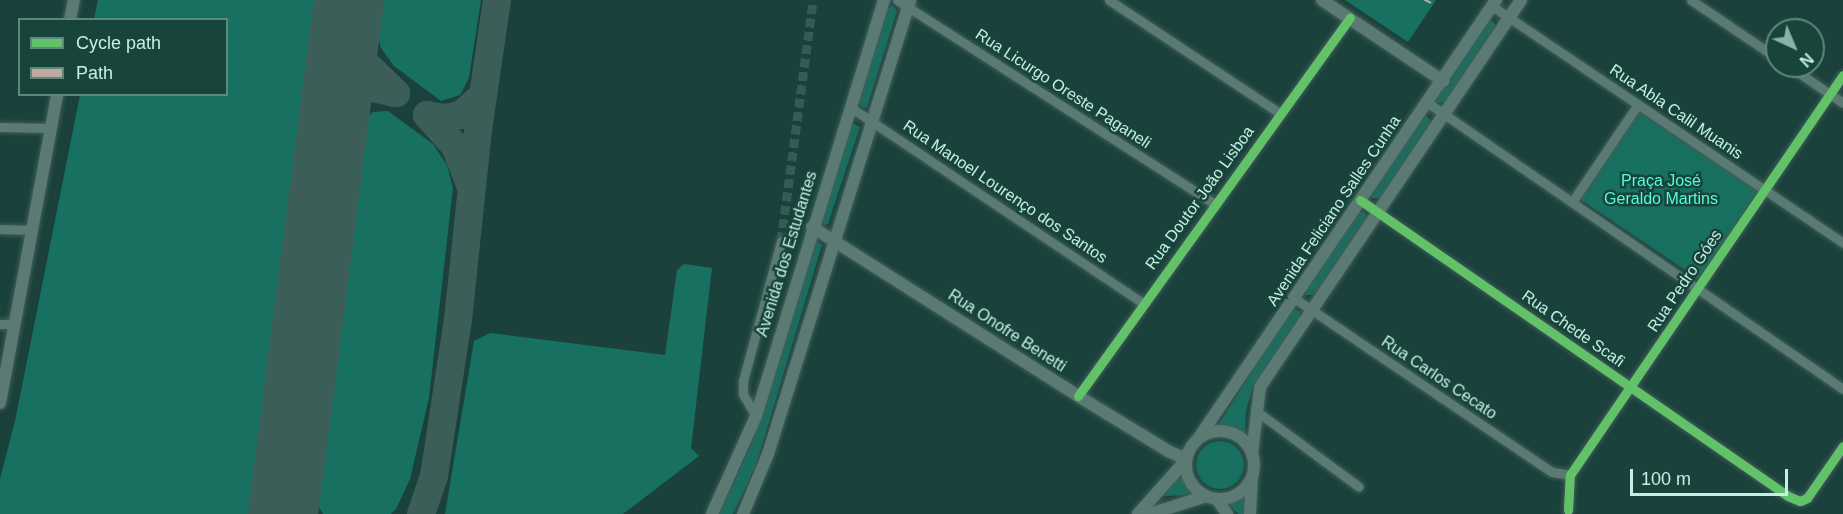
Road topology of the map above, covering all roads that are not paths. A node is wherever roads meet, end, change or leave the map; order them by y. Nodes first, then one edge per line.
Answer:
1 (74, 0) edge
2 (884, 0) edge
3 (1109, 0) edge
4 (1322, 0) edge
5 (1521, 0) edge
6 (1691, 0) edge
7 (905, 2) edge
8 (1494, 3) edge
9 (1510, 17) junction
10 (70, 18) edge
11 (1350, 18) junction
12 (1765, 50) edge
13 (1843, 75) edge
14 (1807, 78) edge
15 (1443, 81) junction
16 (1830, 94) junction
17 (57, 96) edge
18 (1428, 103) junction
19 (1843, 103) edge
20 (1638, 104) junction
21 (850, 106) junction
22 (1280, 113) junction
23 (1445, 114) junction
24 (874, 122) junction
25 (0, 127) edge
26 (51, 128) junction
27 (1766, 190) junction
28 (1360, 201) junction
29 (1572, 202) junction
30 (1213, 203) junction
31 (1378, 213) junction
32 (812, 227) junction
33 (0, 229) edge
34 (32, 230) junction
35 (781, 241) tunnel mouth
36 (836, 241) junction
37 (1843, 243) edge
38 (1698, 289) junction
39 (1294, 298) junction
40 (1143, 303) junction
41 (1312, 311) junction
42 (0, 324) edge
43 (15, 324) junction
44 (1631, 387) junction
45 (1843, 389) edge
46 (1078, 396) junction
47 (0, 403) edge
48 (1255, 410) junction
49 (756, 416) junction
50 (1198, 440) junction
51 (1843, 446) edge
52 (1252, 454) junction
53 (1186, 459) junction
54 (1570, 475) junction
55 (1252, 476) junction
56 (1359, 487) dead end
57 (1211, 498) junction
58 (1568, 510) dead end
59 (712, 514) edge
60 (743, 514) edge
61 (1138, 514) edge
62 (1150, 514) edge
63 (1227, 514) edge
64 (1250, 514) edge

1 - 10 main road
2 - 21 main road, Avenida dos Estudantes
3 - 22 street
4 - 11 main road
5 - 9 main road
6 - 12 street
7 - 24 main road
7 - 30 street, Rua Licurgo Oreste Paganeli
8 - 9 street, Rua Abla Calil Muanis
8 - 15 main road, Avenida Feliciano Salles Cunha
9 - 20 street, Rua Abla Calil Muanis
9 - 23 main road
11 - 15 main road
11 - 22 street, Rua Doutor João Lisboa
13 - 16 street, Rua Pedro Góes
14 - 16 street
15 - 18 main road, Avenida Feliciano Salles Cunha
16 - 19 street
16 - 27 street, Rua Pedro Góes
17 - 26 main road
18 - 23 street
18 - 28 main road, Avenida Feliciano Salles Cunha
20 - 27 street, Rua Abla Calil Muanis
20 - 29 street
21 - 24 street, Rua Manoel Lourenço dos Santos
21 - 32 main road, Avenida dos Estudantes
22 - 30 street, Rua Doutor João Lisboa
23 - 29 street
23 - 31 main road
24 - 36 main road
24 - 40 street, Rua Manoel Lourenço dos Santos
25 - 26 street
26 - 34 main road
27 - 37 street, Rua Abla Calil Muanis
27 - 38 street, Rua Pedro Góes
28 - 31 street, Rua Chede Scafi
28 - 39 main road, Avenida Feliciano Salles Cunha
29 - 38 street
30 - 40 street, Rua Doutor João Lisboa
31 - 41 main road
31 - 44 street, Rua Chede Scafi
32 - 36 main road, Rua Onofre Benetti
32 - 49 main road, Avenida dos Estudantes
33 - 34 street
34 - 43 main road
35 - 49 street
36 - 46 main road, Rua Onofre Benetti
36 - 60 main road
38 - 44 street, Rua Pedro Góes
38 - 45 street
39 - 41 street, Rua Carlos Cecato
39 - 50 main road, Avenida Feliciano Salles Cunha
40 - 46 street, Rua Doutor João Lisboa
41 - 48 main road
41 - 54 street, Rua Carlos Cecato
42 - 43 street
43 - 47 main road
44 - 51 street, Rua Chede Scafi
44 - 54 street, Rua Pedro Góes
46 - 53 main road, Rua Onofre Benetti
48 - 52 main road
48 - 56 street
49 - 59 main road, Avenida dos Estudantes
50 - 52 main road
50 - 53 main road
52 - 55 main road
53 - 57 main road
53 - 61 main road
54 - 58 street
55 - 57 main road
55 - 64 main road
57 - 62 main road
57 - 63 main road

